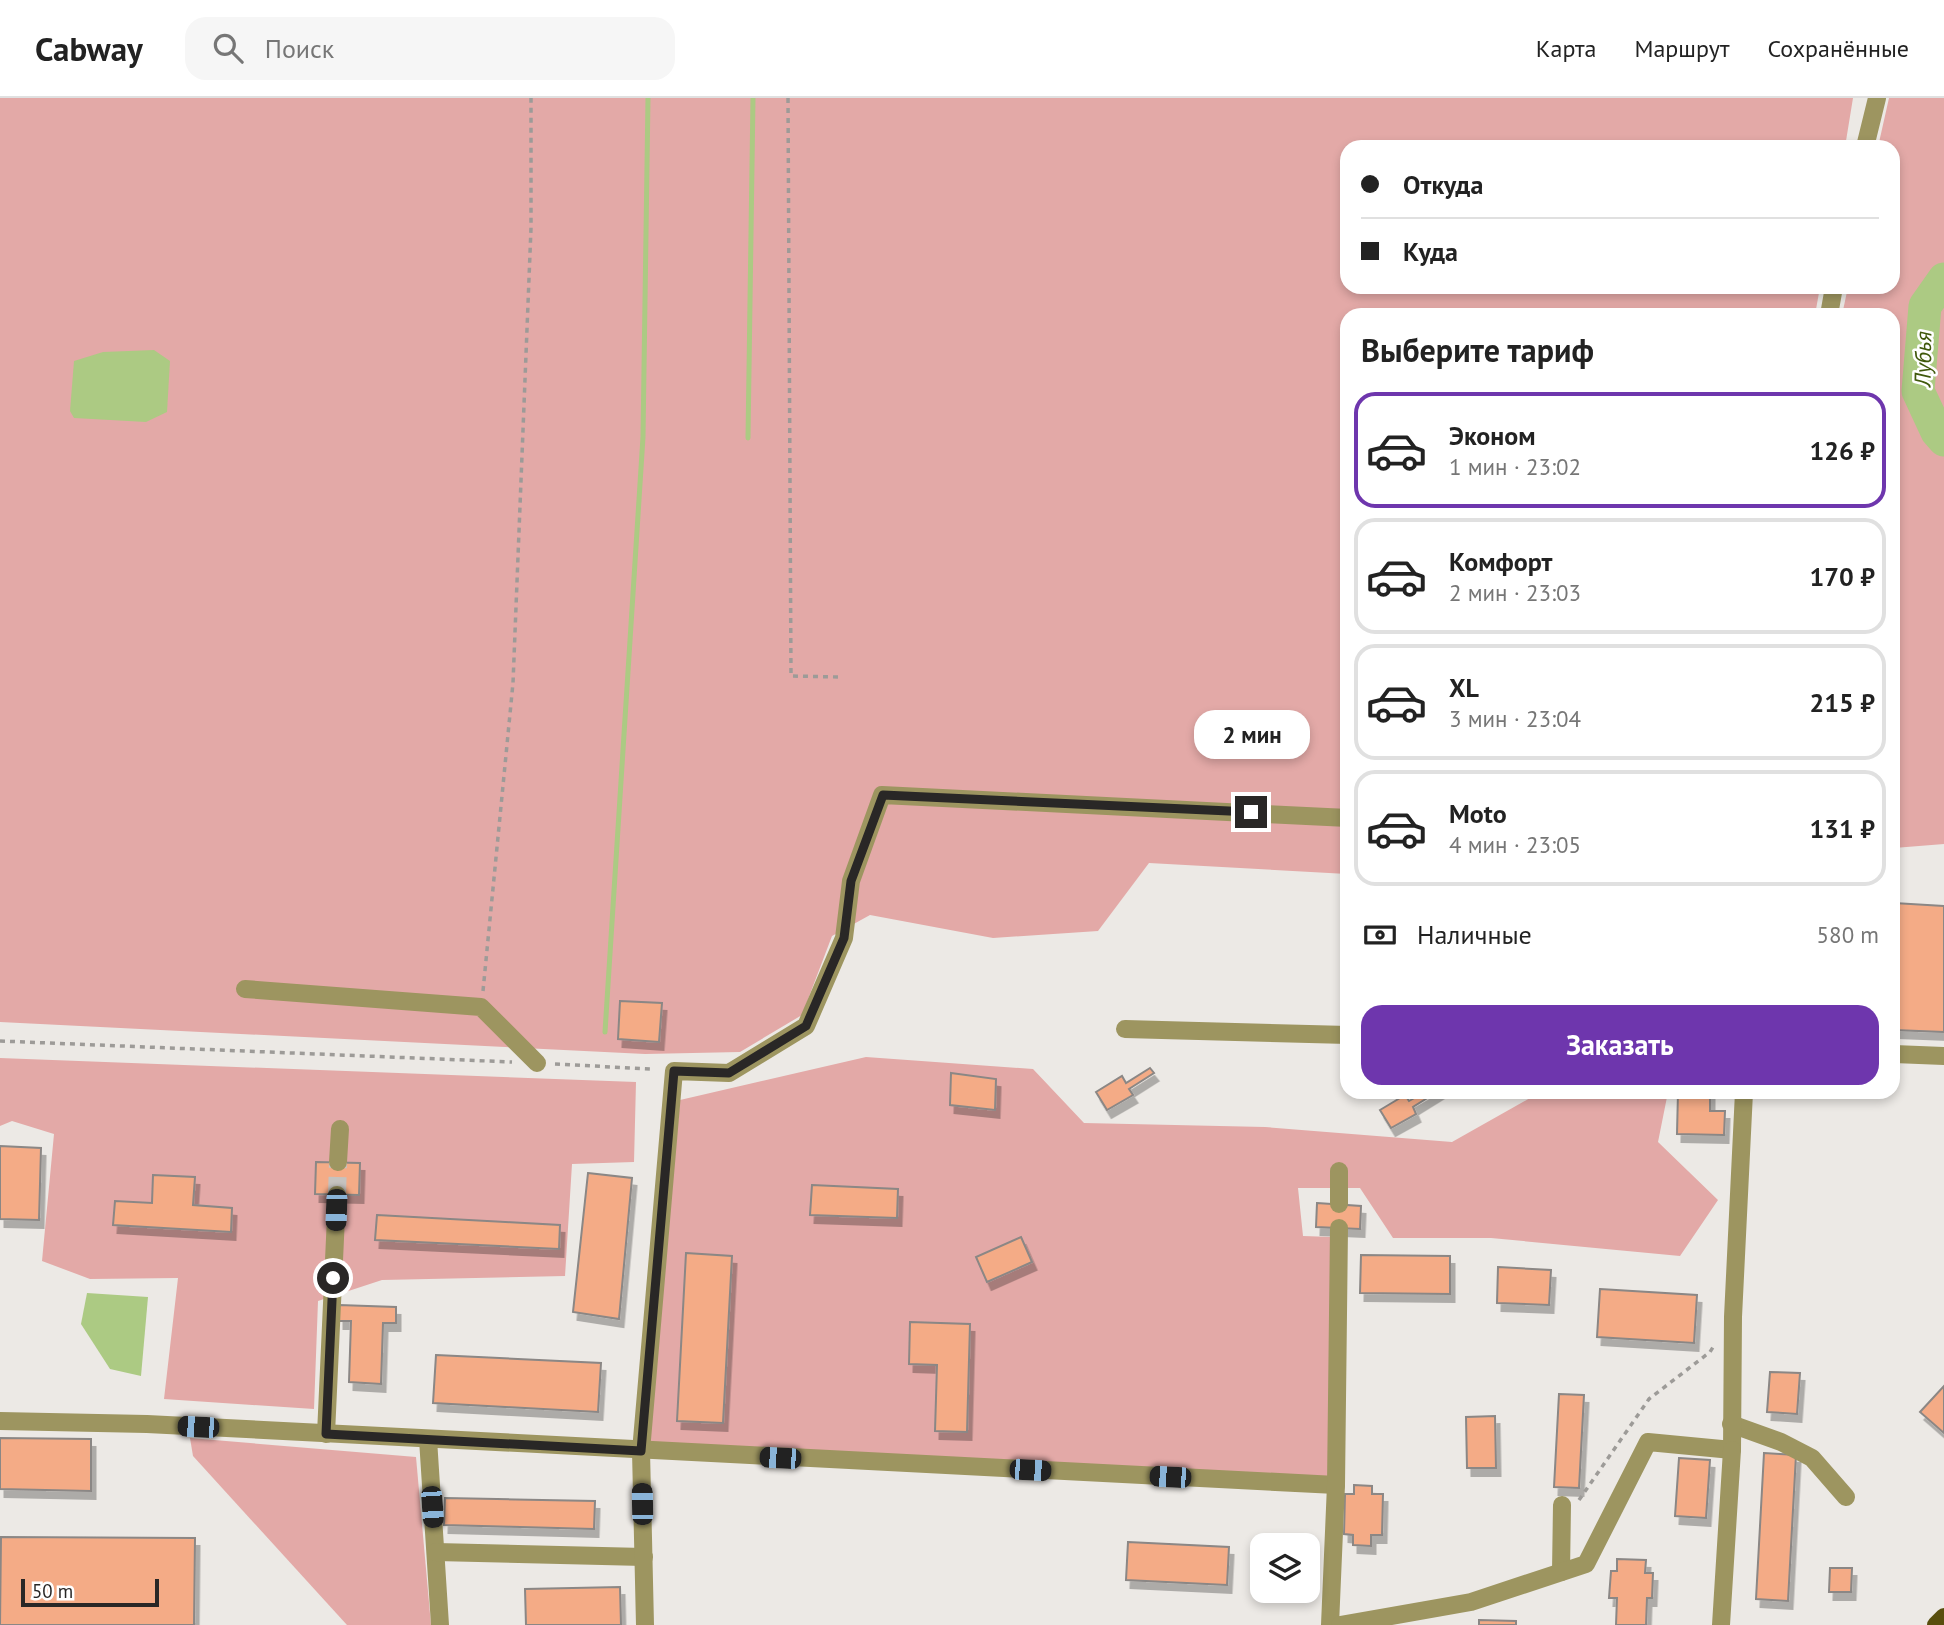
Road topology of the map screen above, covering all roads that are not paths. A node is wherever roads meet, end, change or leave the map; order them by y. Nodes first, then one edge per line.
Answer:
1 (1877, 98) edge
2 (1867, 140) edge
3 (1340, 817) edge
4 (246, 989) dead end
5 (1125, 1029) dead end
6 (1340, 1035) edge
7 (1900, 1054) edge
8 (1944, 1056) edge
9 (537, 1063) road end
10 (1744, 1099) edge
11 (340, 1129) dead end
12 (338, 1162) tunnel mouth
13 (1339, 1171) dead end
14 (337, 1195) tunnel mouth
15 (1339, 1204) dead end
16 (1339, 1228) dead end
17 (0, 1420) edge
18 (1731, 1423) junction
19 (326, 1434) junction
20 (428, 1439) junction
21 (1732, 1450) junction
22 (641, 1451) junction
23 (1336, 1485) junction
24 (1846, 1497) dead end
25 (1562, 1505) dead end
26 (436, 1552) junction
27 (644, 1557) junction
28 (1561, 1572) junction
29 (1944, 1617) edge
30 (440, 1625) edge
31 (645, 1625) edge
32 (1330, 1625) edge
33 (1340, 1625) edge
34 (1721, 1625) edge
35 (1936, 1625) edge

1 - 2 lane
3 - 22 lane
4 - 9 lane
5 - 6 lane
7 - 8 lane
10 - 18 lane
11 - 12 lane
13 - 15 lane
14 - 19 lane
16 - 23 lane
17 - 19 lane
18 - 21 lane
18 - 24 lane
19 - 20 lane
20 - 22 lane
20 - 26 lane
21 - 28 lane
21 - 34 lane
22 - 23 lane
22 - 27 lane
23 - 32 lane
25 - 28 lane
26 - 27 lane
26 - 30 lane
27 - 31 lane
28 - 33 lane
29 - 35 main road

